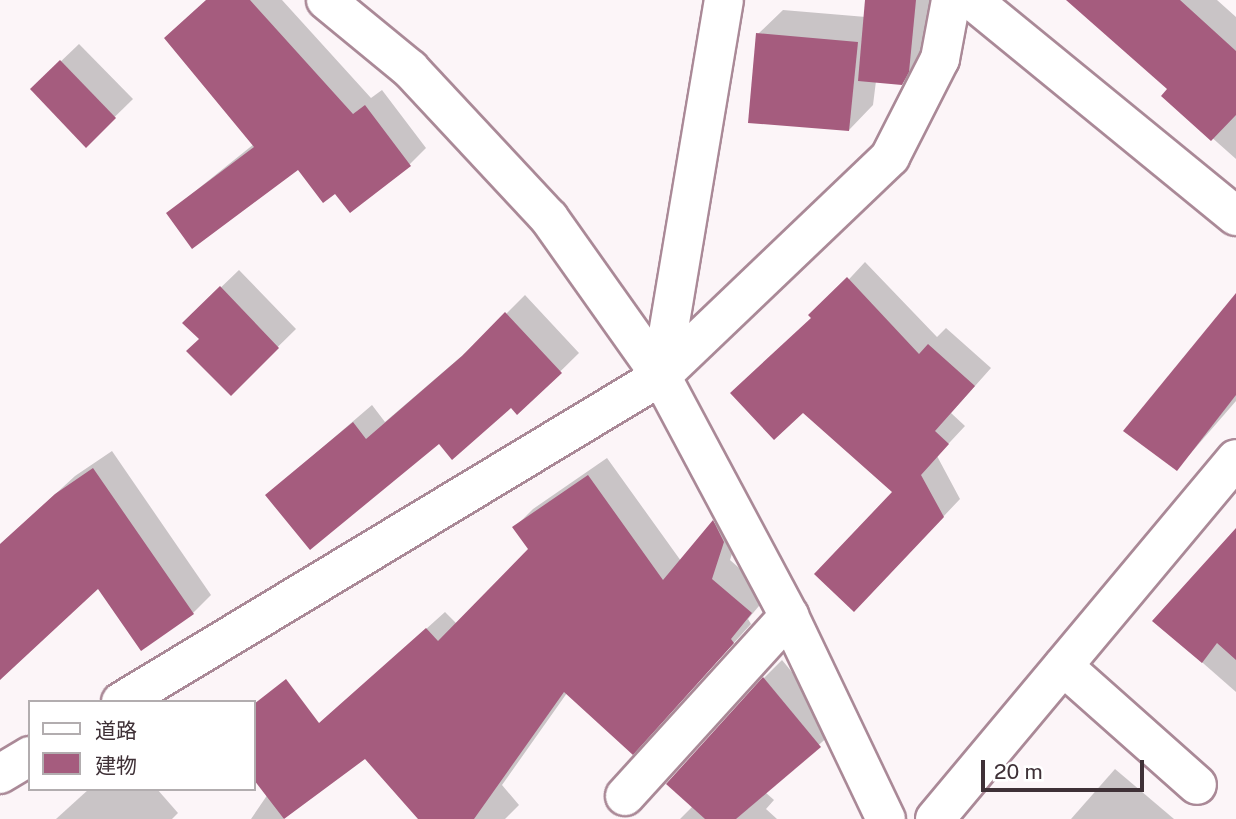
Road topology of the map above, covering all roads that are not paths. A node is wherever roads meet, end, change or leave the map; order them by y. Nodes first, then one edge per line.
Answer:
1 (326, 0) edge
2 (724, 0) edge
3 (951, 0) edge
4 (972, 0) edge
5 (1236, 216) edge
6 (661, 376) junction
7 (1236, 458) edge
8 (789, 616) junction
9 (1063, 666) junction
10 (124, 700) edge
11 (28, 758) edge
12 (0, 774) edge
13 (1197, 785) dead end
14 (625, 796) dead end
15 (886, 819) edge
16 (935, 819) edge

1 - 6 street
2 - 6 street
3 - 6 street
4 - 5 street
6 - 8 street
6 - 10 street
7 - 9 street
8 - 14 street
8 - 15 street
9 - 13 street
9 - 16 street
11 - 12 street

